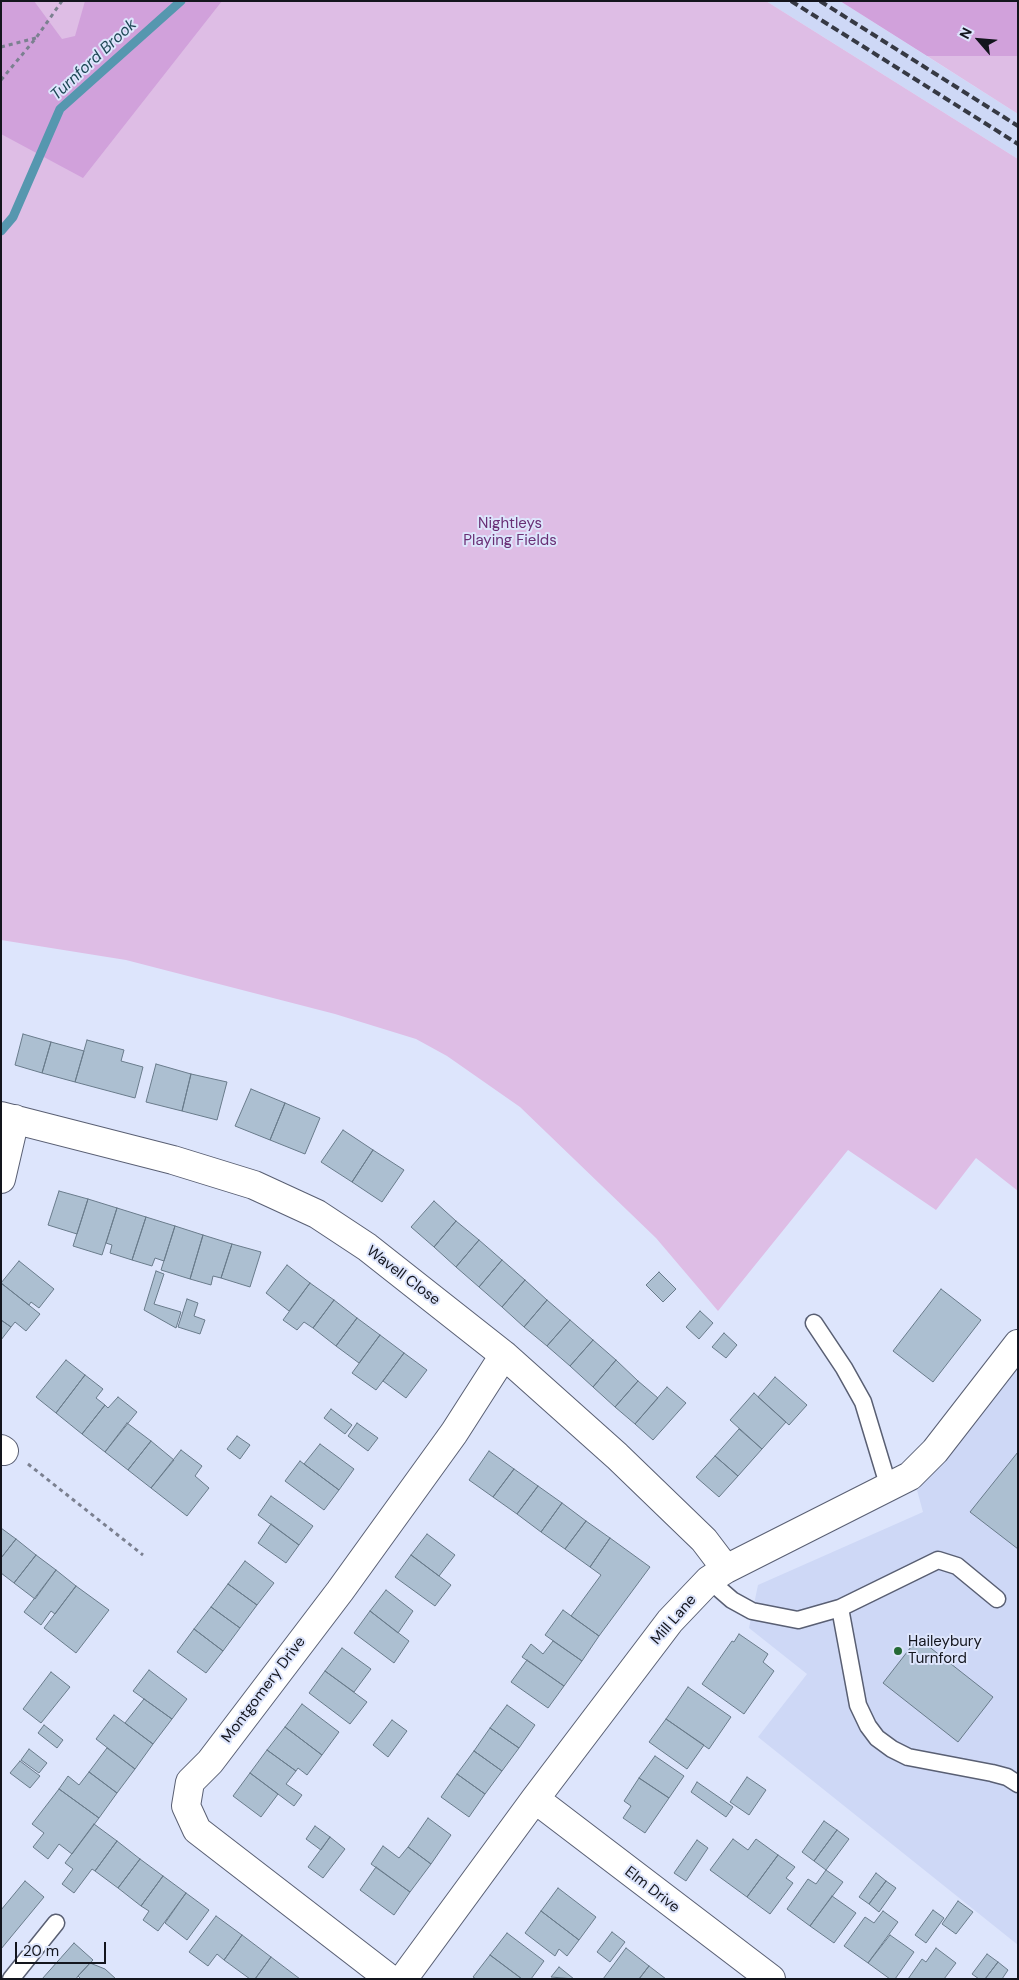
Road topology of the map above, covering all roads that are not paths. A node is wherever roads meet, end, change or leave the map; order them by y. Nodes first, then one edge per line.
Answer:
1 (8, 1117) edge
2 (1, 1179) edge
3 (814, 1323) dead end
4 (1018, 1344) edge
5 (504, 1355) junction
6 (889, 1488) junction
7 (718, 1575) junction
8 (997, 1599) dead end
9 (840, 1608) junction
10 (1018, 1784) edge
11 (535, 1799) junction
12 (56, 1923) dead end
13 (12, 1979) edge
14 (390, 1979) edge
15 (403, 1979) edge
16 (771, 1979) edge

1 - 2 street
1 - 5 street, Wavell Close
3 - 6 lane
4 - 6 street, Mill Lane
5 - 7 street, Wavell Close
5 - 14 street, Montgomery Drive
6 - 7 street, Mill Lane
7 - 9 lane
7 - 11 street, Mill Lane
8 - 9 lane
9 - 10 lane
11 - 15 street, Mill Lane
11 - 16 street, Elm Drive
12 - 13 lane

